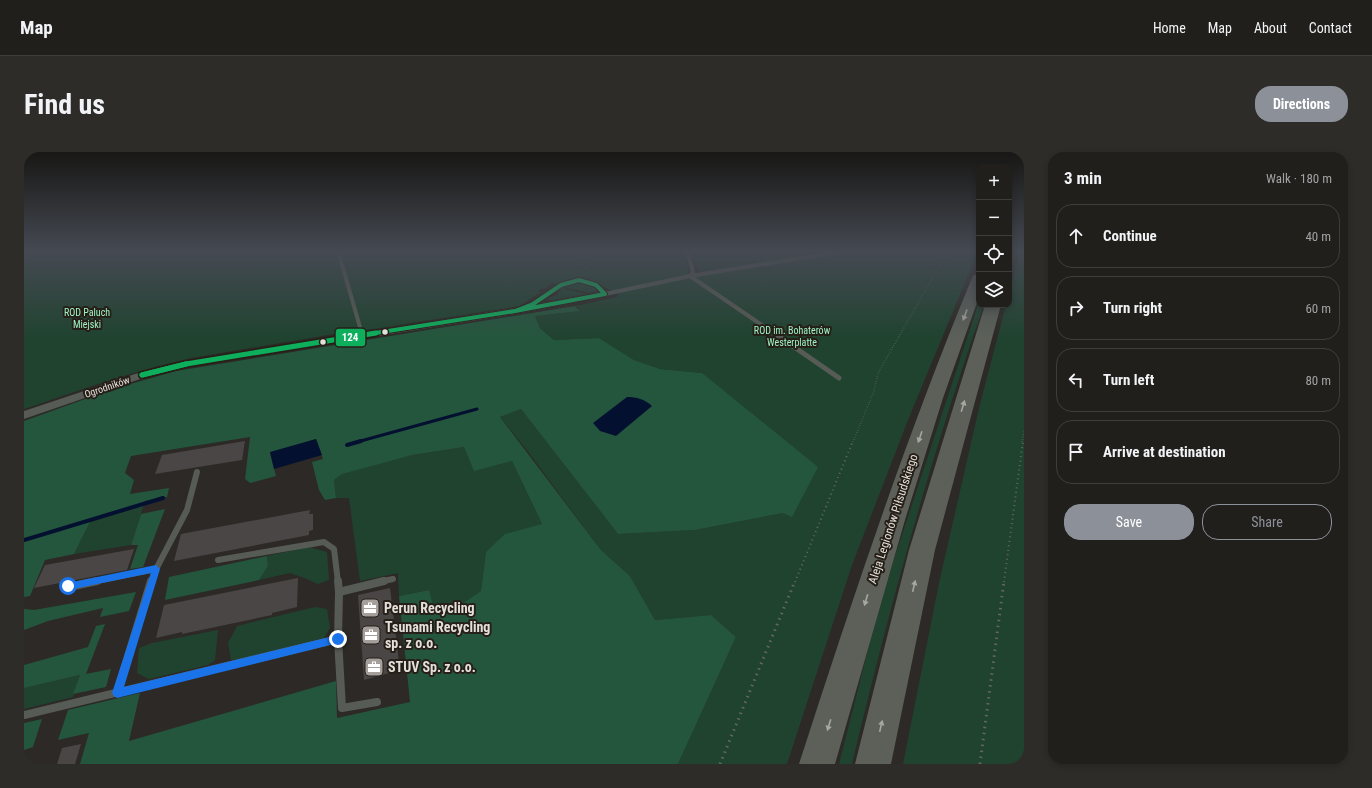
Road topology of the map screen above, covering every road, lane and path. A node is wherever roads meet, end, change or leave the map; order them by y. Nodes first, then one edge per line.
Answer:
1 (346, 280) edge
2 (671, 280) edge
3 (695, 280) edge
4 (932, 280) edge
5 (976, 286) edge
6 (605, 294) junction
7 (992, 308) edge
8 (515, 311) junction
9 (361, 332) junction
10 (839, 378) dead end
11 (24, 415) edge
12 (1024, 430) edge
13 (197, 472) dead end
14 (218, 560) dead end
15 (156, 569) junction
16 (393, 579) dead end
17 (68, 586) dead end
18 (338, 592) junction
19 (338, 639) junction
20 (117, 693) junction
21 (377, 702) dead end
22 (24, 715) edge
23 (720, 764) edge
24 (817, 764) edge
25 (873, 764) edge
26 (980, 764) edge

1 - 9 lane
2 - 6 lane, Ogrodników
3 - 10 lane
4 - 23 path
5 -> 24 highway, Aleja Legionów Piłsudskiego
6 - 8 street, Ogrodników
6 - 8 lane
25 -> 7 highway
8 - 9 street, Ogrodników
9 - 11 street, Ogrodników
12 - 26 path
13 - 15 lane
14 - 18 lane
15 - 17 lane
15 - 20 lane
16 - 18 lane
18 - 19 lane
19 - 20 lane
19 - 21 lane
20 - 22 lane

